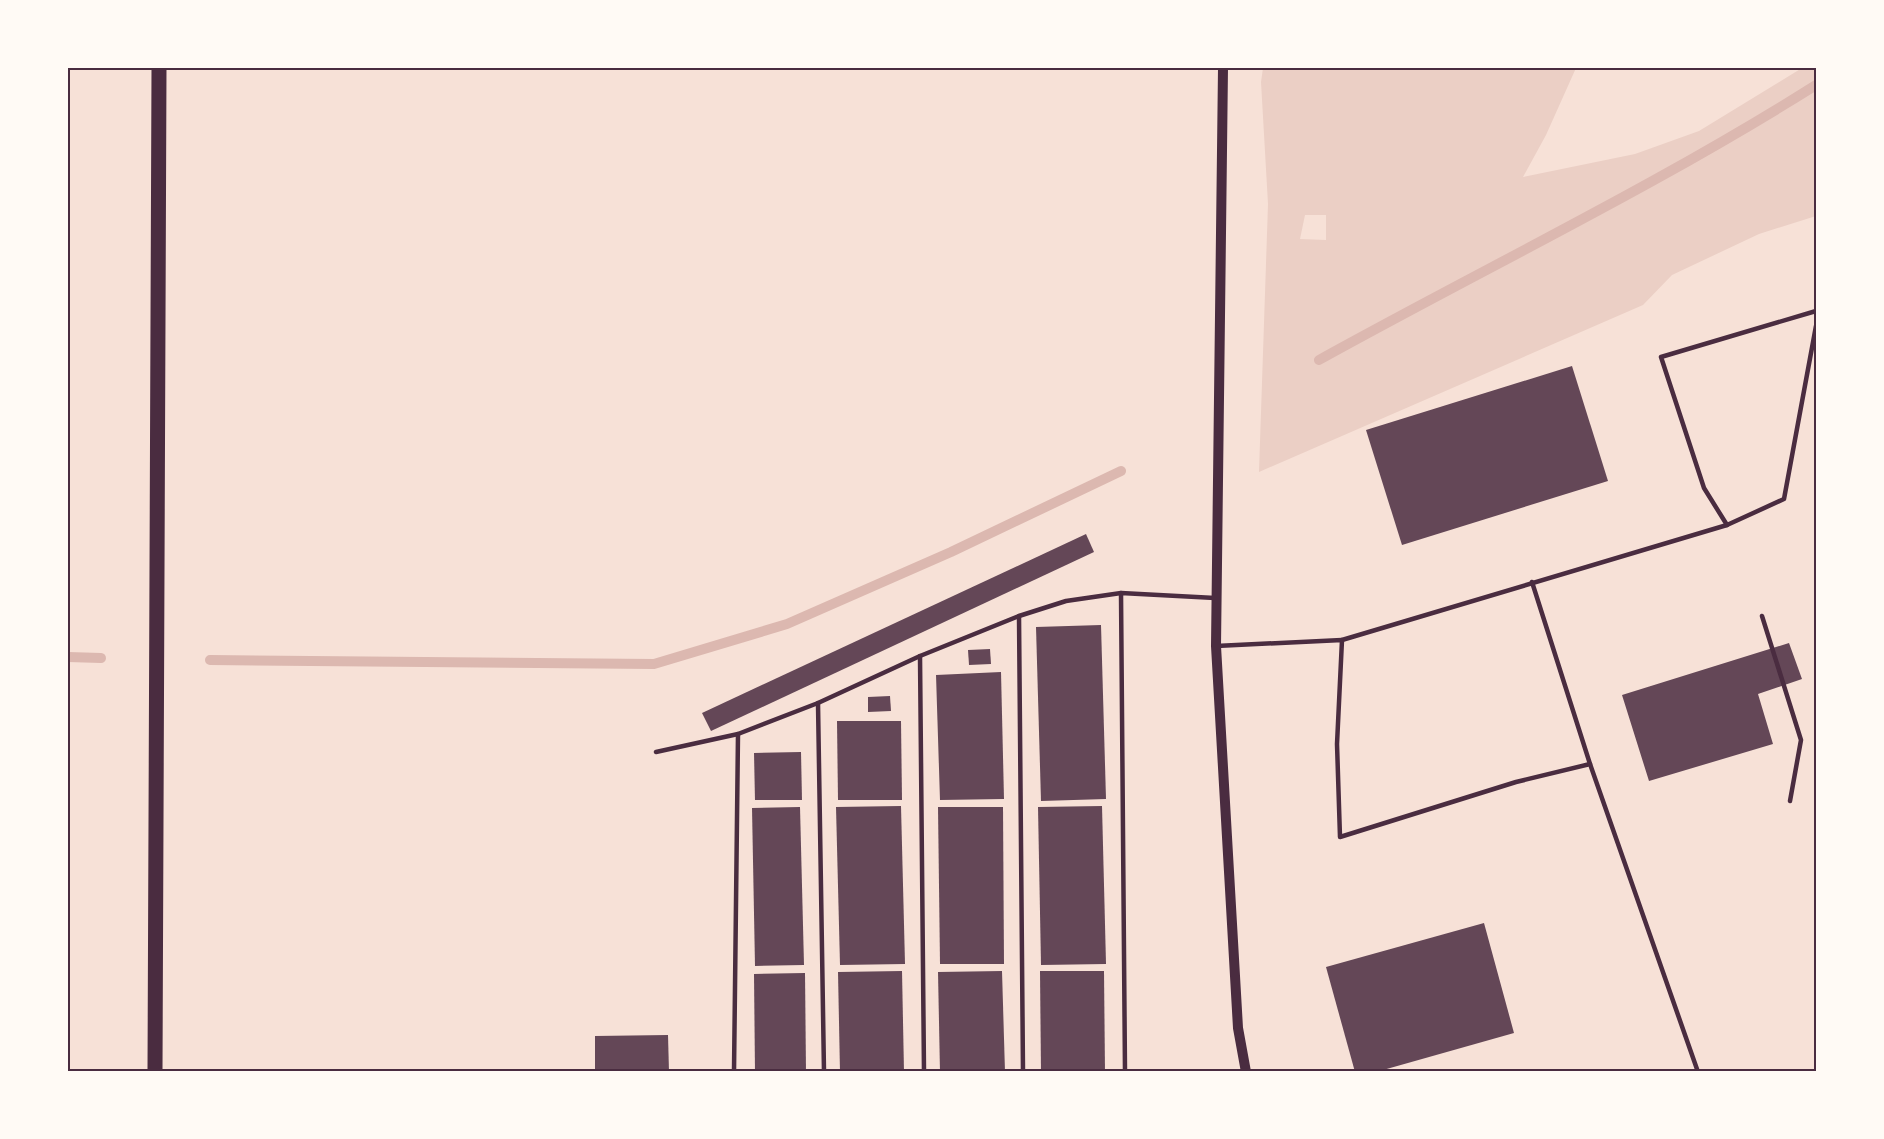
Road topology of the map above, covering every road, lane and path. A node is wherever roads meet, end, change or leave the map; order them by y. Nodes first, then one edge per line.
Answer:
1 (159, 68) edge
2 (1223, 68) edge
3 (1816, 311) edge
4 (1816, 326) edge
5 (1727, 525) junction
6 (1532, 582) junction
7 (1121, 593) junction
8 (1216, 598) junction
9 (1019, 616) junction
10 (1762, 616) dead end
11 (1342, 640) junction
12 (1216, 646) junction
13 (920, 656) junction
14 (818, 703) junction
15 (738, 734) junction
16 (656, 752) dead end
17 (1590, 764) junction
18 (1790, 801) dead end
19 (155, 1071) edge
20 (734, 1071) edge
21 (824, 1071) edge
22 (924, 1071) edge
23 (1023, 1071) edge
24 (1125, 1071) edge
25 (1246, 1071) edge
26 (1698, 1071) edge

1 - 19 main road
2 - 8 street
3 - 5 lane
4 - 5 lane
5 - 6 lane
6 - 11 lane
6 - 17 lane
7 - 8 lane
7 - 9 lane
7 - 24 lane
8 - 12 street
9 - 13 lane
9 - 23 lane
10 - 18 lane
11 - 12 lane
11 - 17 lane
12 - 25 street
13 - 14 lane
13 - 22 lane
14 - 15 lane
14 - 21 lane
15 - 16 lane
15 - 20 lane
17 - 26 lane

